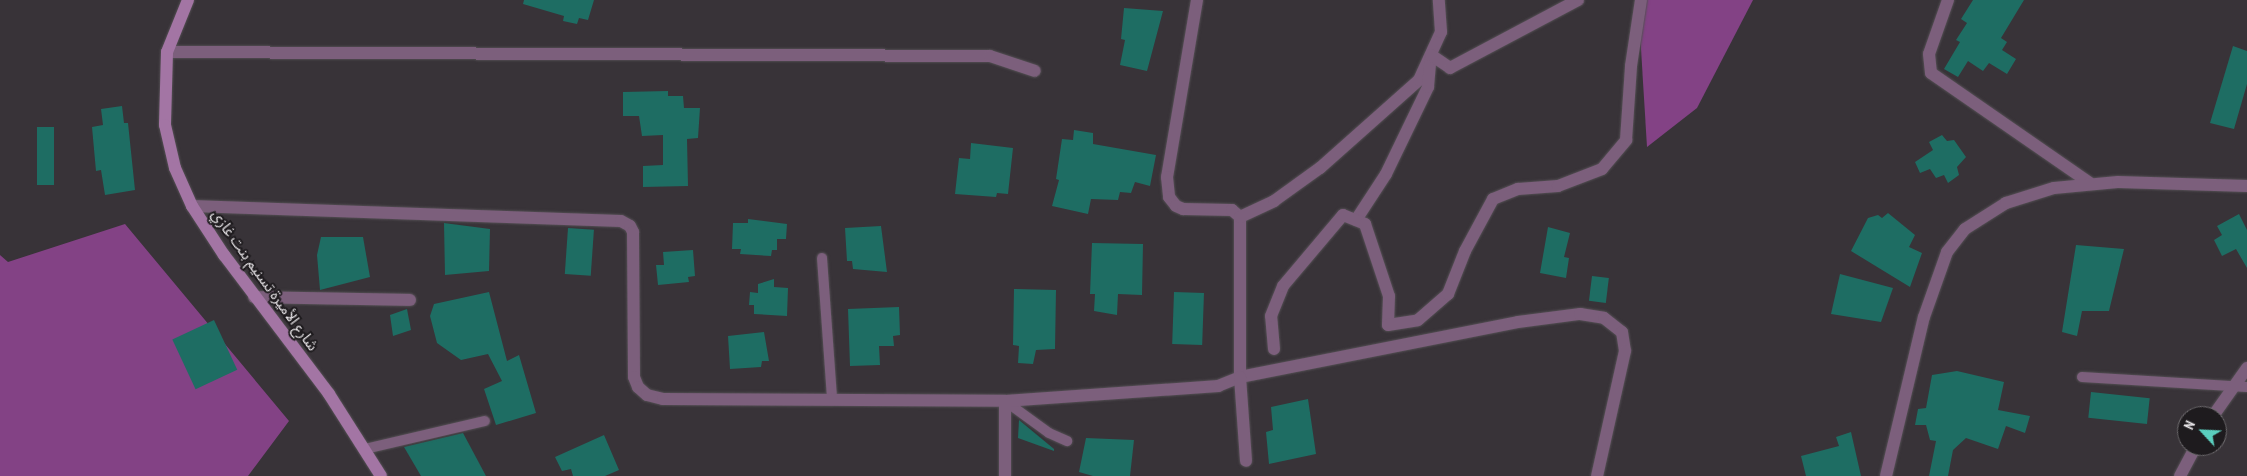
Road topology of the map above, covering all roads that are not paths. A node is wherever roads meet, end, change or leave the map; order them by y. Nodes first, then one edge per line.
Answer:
1 (188, 0) edge
2 (1197, 0) edge
3 (1439, 0) edge
4 (1578, 0) edge
5 (1641, 0) edge
6 (1948, 0) edge
7 (167, 52) junction
8 (1431, 55) junction
9 (1035, 71) dead end
10 (2090, 183) junction
11 (2247, 186) edge
12 (192, 206) junction
13 (1240, 217) junction
14 (1356, 220) junction
15 (822, 258) dead end
16 (254, 297) junction
17 (410, 300) dead end
18 (1274, 349) dead end
19 (2247, 368) edge
20 (2082, 377) dead end
21 (1240, 378) junction
22 (2232, 386) junction
23 (2247, 386) edge
24 (832, 398) junction
25 (1005, 401) junction
26 (2219, 406) edge
27 (486, 421) dead end
28 (1067, 441) dead end
29 (365, 449) junction
30 (2191, 456) edge
31 (1246, 461) dead end
32 (381, 476) edge
33 (1005, 476) edge
34 (1597, 476) edge
35 (1886, 476) edge
36 (2180, 476) edge

1 - 7 main road, شارع الأميرة تسنيم بنت غازي
2 - 13 street
3 - 8 street
4 - 8 street
5 - 14 street
6 - 10 street
7 - 9 street
7 - 12 main road, شارع الأميرة تسنيم بنت غازي
8 - 13 street
8 - 14 street
10 - 11 street
10 - 35 street
12 - 16 main road, شارع الأميرة تسنيم بنت غازي
12 - 24 street
13 - 21 street
14 - 18 street
15 - 24 lane
16 - 17 street
16 - 29 main road, شارع الأميرة تسنيم بنت غازي
19 - 22 street
20 - 22 lane
21 - 25 street
21 - 31 street
21 - 34 street
22 - 23 lane
22 - 26 street
24 - 25 street
25 - 28 lane
25 - 33 street
27 - 29 lane
29 - 32 main road, شارع الأميرة تسنيم بنت غازي
30 - 36 street

